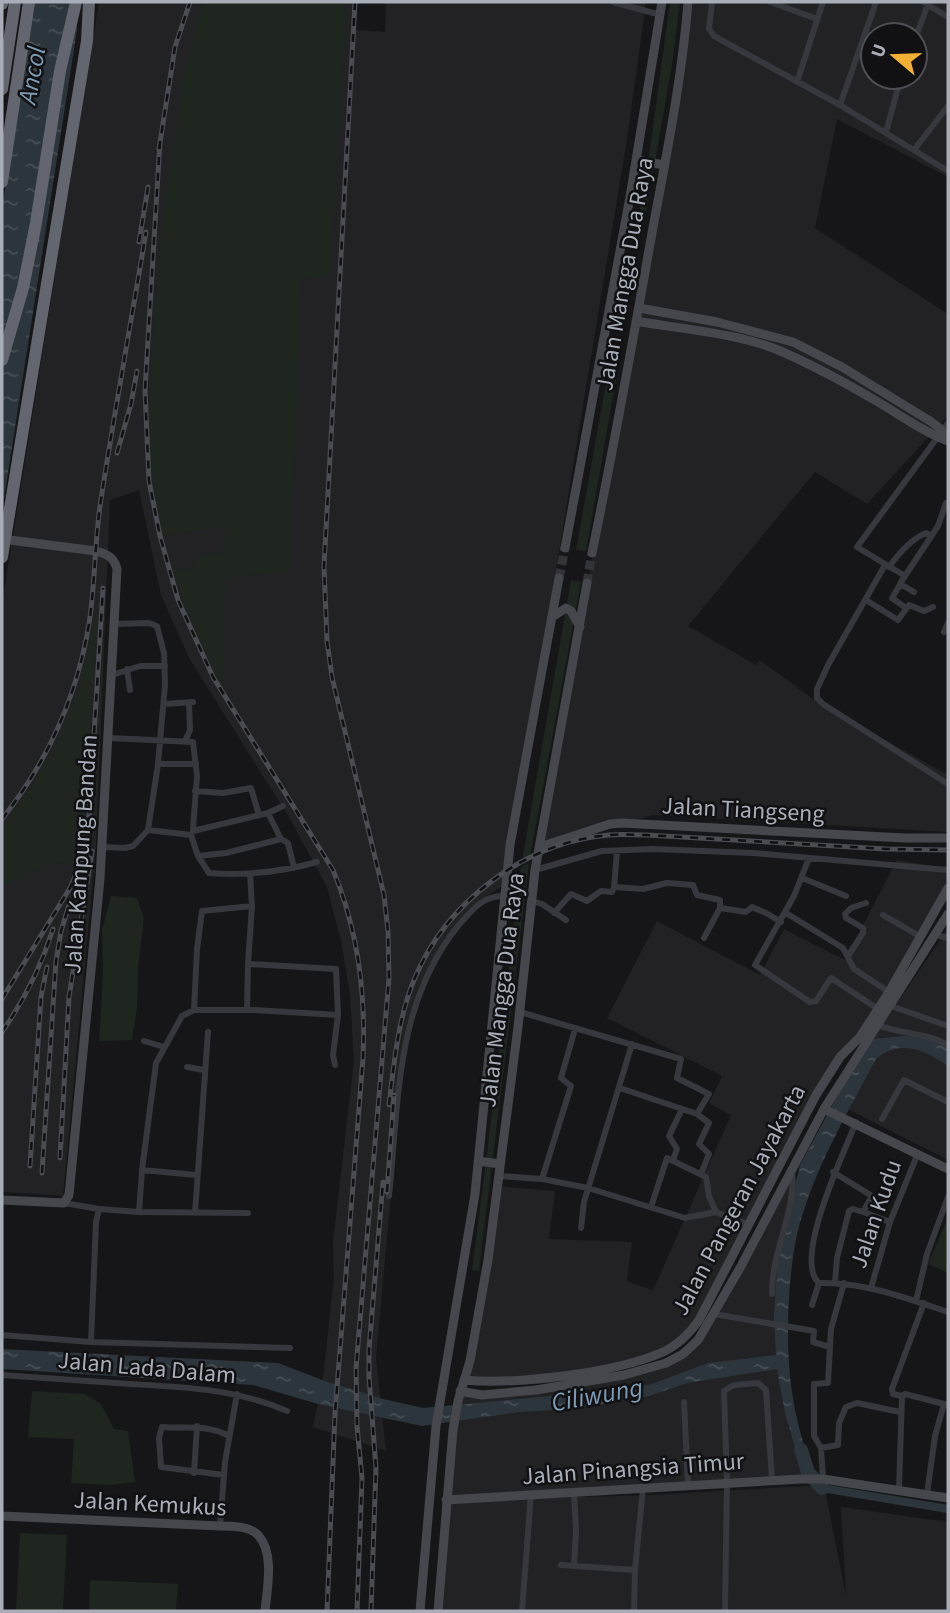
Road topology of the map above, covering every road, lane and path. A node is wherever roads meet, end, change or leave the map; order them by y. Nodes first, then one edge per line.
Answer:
1 (15, 2) edge
2 (29, 2) edge
3 (76, 2) edge
4 (91, 2) edge
5 (613, 2) edge
6 (662, 2) edge
7 (688, 2) edge
8 (712, 2) edge
9 (770, 2) edge
10 (823, 2) edge
11 (876, 2) edge
12 (925, 3) edge
13 (656, 14) junction
14 (948, 18) edge
15 (817, 19) junction
16 (920, 21) edge
17 (797, 82) junction
18 (2, 89) edge
19 (897, 91) edge
20 (840, 105) junction
21 (948, 106) edge
22 (886, 132) junction
23 (914, 150) junction
24 (636, 160) junction
25 (664, 165) junction
26 (948, 171) edge
27 (2, 182) edge
28 (639, 308) junction
29 (636, 321) junction
30 (2, 360) edge
31 (942, 430) edge
32 (948, 441) edge
33 (946, 503) dead end
34 (931, 534) junction
35 (3, 539) edge
36 (565, 548) tunnel mouth
37 (592, 553) tunnel mouth
38 (2, 557) edge
39 (888, 566) junction
40 (905, 576) junction
41 (559, 578) tunnel mouth
42 (587, 583) tunnel mouth
43 (901, 583) junction
44 (914, 592) dead end
45 (866, 600) junction
46 (933, 607) dead end
47 (906, 608) junction
48 (552, 617) junction
49 (948, 623) edge
50 (114, 624) junction
51 (580, 627) junction
52 (944, 632) dead end
53 (165, 666) junction
54 (128, 669) junction
55 (112, 675) junction
56 (130, 690) dead end
57 (164, 704) junction
58 (109, 738) junction
59 (161, 740) junction
60 (185, 741) junction
61 (158, 764) junction
62 (196, 764) junction
63 (948, 784) edge
64 (195, 791) junction
65 (284, 806) dead end
66 (268, 813) junction
67 (259, 815) junction
68 (544, 823) junction
69 (148, 830) junction
70 (192, 832) junction
71 (564, 838) junction
72 (948, 838) edge
73 (281, 839) junction
74 (102, 847) junction
75 (540, 847) junction
76 (617, 850) junction
77 (198, 856) junction
78 (809, 858) junction
79 (317, 862) dead end
80 (294, 868) junction
81 (535, 870) junction
82 (948, 870) edge
83 (250, 874) junction
84 (802, 878) junction
85 (614, 887) junction
86 (948, 888) edge
87 (505, 896) junction
88 (846, 896) dead end
89 (532, 901) junction
90 (866, 903) dead end
91 (252, 906) junction
92 (720, 908) junction
93 (554, 913) junction
94 (786, 913) junction
95 (948, 914) edge
96 (883, 915) dead end
97 (566, 920) dead end
98 (781, 922) junction
99 (936, 935) junction
100 (921, 937) junction
101 (705, 938) dead end
102 (948, 938) edge
103 (848, 956) junction
104 (248, 964) junction
105 (889, 992) junction
106 (891, 1006) junction
107 (878, 1009) junction
108 (194, 1010) junction
109 (247, 1010) junction
110 (520, 1012) junction
111 (338, 1016) junction
112 (878, 1025) junction
113 (948, 1026) edge
114 (575, 1029) junction
115 (208, 1032) dead end
116 (144, 1041) dead end
117 (632, 1045) junction
118 (948, 1045) edge
119 (164, 1047) junction
120 (156, 1063) junction
121 (164, 1064) dead end
122 (335, 1065) dead end
123 (187, 1067) dead end
124 (204, 1070) junction
125 (620, 1088) junction
126 (948, 1102) edge
127 (682, 1109) junction
128 (826, 1109) junction
129 (697, 1114) junction
130 (882, 1119) dead end
131 (852, 1120) junction
132 (918, 1153) junction
133 (673, 1160) junction
134 (478, 1161) junction
135 (500, 1164) junction
136 (948, 1169) edge
137 (142, 1170) junction
138 (792, 1171) junction
139 (833, 1172) junction
140 (701, 1174) junction
141 (196, 1175) junction
142 (499, 1176) junction
143 (542, 1179) junction
144 (772, 1180) junction
145 (784, 1186) junction
146 (589, 1188) junction
147 (765, 1193) junction
148 (389, 1196) dead end
149 (948, 1197) edge
150 (777, 1199) junction
151 (2, 1200) edge
152 (64, 1203) junction
153 (650, 1207) junction
154 (99, 1209) junction
155 (139, 1212) junction
156 (716, 1212) junction
157 (863, 1212) junction
158 (195, 1213) junction
159 (248, 1213) dead end
160 (890, 1222) junction
161 (749, 1225) junction
162 (581, 1228) dead end
163 (819, 1283) junction
164 (835, 1283) junction
165 (844, 1283) junction
166 (871, 1288) junction
167 (772, 1294) dead end
168 (916, 1301) junction
169 (924, 1303) junction
170 (812, 1305) dead end
171 (948, 1312) edge
172 (714, 1314) junction
173 (2, 1335) edge
174 (91, 1342) junction
175 (830, 1347) junction
176 (290, 1348) dead end
177 (2, 1375) edge
178 (562, 1375) junction
179 (464, 1380) junction
180 (562, 1387) junction
181 (237, 1394) junction
182 (902, 1395) junction
183 (459, 1396) junction
184 (684, 1402) dead end
185 (946, 1404) edge
186 (287, 1411) dead end
187 (900, 1412) junction
188 (197, 1426) junction
189 (229, 1436) junction
190 (821, 1448) junction
191 (194, 1473) junction
192 (224, 1475) junction
193 (819, 1479) junction
194 (772, 1480) junction
195 (727, 1482) junction
196 (688, 1485) junction
197 (643, 1488) junction
198 (899, 1489) junction
199 (574, 1492) junction
200 (531, 1494) junction
201 (927, 1494) junction
202 (948, 1498) edge
203 (446, 1500) junction
204 (2, 1517) edge
205 (220, 1526) junction
206 (561, 1566) dead end
207 (574, 1566) junction
208 (635, 1570) junction
209 (265, 1611) edge
210 (420, 1611) edge
211 (438, 1611) edge
212 (522, 1611) edge
213 (634, 1611) edge
214 (725, 1611) edge

1 - 18 highway
2 - 27 highway
3 - 30 highway
4 - 35 highway
5 - 13 street
6 - 13 main road, Jalan Mangga Dua Raya
7 - 25 main road, Jalan Mangga Dua Raya
8 - 17 street
9 - 15 street
10 - 15 street
11 - 20 street
12 - 14 street
12 - 16 street
13 - 24 main road, Jalan Mangga Dua Raya
15 - 17 street
17 - 20 street
19 - 22 street
20 - 22 street
21 - 23 street
22 - 23 street
23 - 26 street
24 - 25 main road
24 - 36 main road, Jalan Mangga Dua Raya
25 - 28 main road, Jalan Mangga Dua Raya
28 - 29 main road, Jalan Mangga Dua Raya
28 - 31 main road
29 - 31 main road
29 - 37 main road, Jalan Mangga Dua Raya
31 - 32 main road
31 - 39 street
33 - 34 street
34 - 39 street
34 - 40 street
35 - 38 highway
35 - 50 main road, Jalan Kampung Bandan
39 - 40 street
39 - 45 street
40 - 43 street
41 - 48 main road, Jalan Mangga Dua Raya
42 - 51 main road, Jalan Mangga Dua Raya
43 - 44 street
43 - 47 street
45 - 47 street
45 - 63 street
46 - 47 street
48 - 51 main road
48 - 87 main road, Jalan Mangga Dua Raya
49 - 52 street
50 - 53 street
50 - 55 main road, Jalan Kampung Bandan
51 - 68 main road, Jalan Mangga Dua Raya
53 - 54 street
53 - 57 street
54 - 55 street
54 - 56 street
55 - 58 main road, Jalan Kampung Bandan
57 - 59 street
57 - 60 street
58 - 59 street
58 - 74 main road, Jalan Kampung Bandan
59 - 60 street
59 - 61 street
60 - 62 street
61 - 62 street
61 - 69 street
62 - 64 street
64 - 67 street
64 - 70 street
65 - 66 street
66 - 67 street
66 - 73 street
67 - 70 street
68 - 71 main road
68 - 75 main road, Jalan Mangga Dua Raya
69 - 70 street
69 - 74 street
70 - 77 street
71 - 72 main road, Jalan Tiangseng
71 - 75 main road, Jalan Tiangseng
73 - 77 street
73 - 80 street
74 - 152 main road, Jalan Kampung Bandan
75 - 81 main road, Jalan Mangga Dua Raya
76 - 78 street
76 - 81 street
76 - 85 street
77 - 83 street
78 - 82 street
78 - 84 street
79 - 80 street
80 - 83 street
81 - 89 main road, Jalan Mangga Dua Raya
83 - 91 street
84 - 88 street
84 - 94 street
85 - 92 street
85 - 93 street
86 - 100 main road, Jalan Pangeran Jayakarta
87 - 134 main road, Jalan Mangga Dua Raya
87 - 148 street
89 - 93 street
89 - 110 main road, Jalan Mangga Dua Raya
90 - 103 street
91 - 104 street
91 - 108 street
92 - 98 street
92 - 101 street
93 - 97 street
94 - 98 street
94 - 103 street
95 - 99 main road, Jalan Pangeran Jayakarta
96 - 100 street
98 - 107 street
99 - 102 street
99 - 106 main road, Jalan Pangeran Jayakarta
100 - 105 main road, Jalan Pangeran Jayakarta
103 - 105 street
104 - 109 street
104 - 111 street
105 - 107 main road, Jalan Pangeran Jayakarta
106 - 112 main road, Jalan Pangeran Jayakarta
106 - 113 street
107 - 144 main road, Jalan Pangeran Jayakarta
108 - 109 street
108 - 119 street
109 - 111 street
110 - 114 street
110 - 135 main road, Jalan Mangga Dua Raya
111 - 122 street
112 - 118 street
112 - 128 main road, Jalan Pangeran Jayakarta
114 - 117 street
114 - 143 street
115 - 124 street
116 - 119 street
117 - 125 street
117 - 129 street
119 - 120 street
120 - 121 street
120 - 137 street
123 - 124 street
124 - 141 street
125 - 127 street
125 - 146 street
126 - 130 street
127 - 129 street
127 - 133 street
128 - 131 main road
128 - 138 main road, Jalan Pangeran Jayakarta
129 - 140 street
131 - 132 main road
131 - 139 street
132 - 136 main road
132 - 160 street, Jalan Kudu
133 - 140 street
133 - 153 street
134 - 135 main road
134 - 210 main road, Jalan Mangga Dua Raya
135 - 142 main road, Jalan Mangga Dua Raya
137 - 141 street
137 - 155 street
138 - 145 main road, Jalan Pangeran Jayakarta
138 - 167 street
139 - 157 street
139 - 163 street
140 - 156 street
141 - 158 street
142 - 143 street
142 - 179 main road, Jalan Mangga Dua Raya
143 - 146 street
144 - 145 main road
144 - 147 main road, Jalan Pangeran Jayakarta
145 - 150 main road, Jalan Pangeran Jayakarta
146 - 153 street
146 - 162 street
147 - 150 main road
147 - 161 main road, Jalan Pangeran Jayakarta
149 - 168 street
150 - 172 main road, Jalan Pangeran Jayakarta
151 - 152 main road
152 - 154 street
153 - 156 street
154 - 155 street
154 - 174 street
155 - 158 street
156 - 161 street
157 - 160 street
157 - 164 street
158 - 159 street
160 - 166 street, Jalan Kudu
161 - 178 main road, Jalan Pangeran Jayakarta
163 - 164 street
163 - 170 street
164 - 165 street
165 - 166 street
165 - 175 street
166 - 168 street
168 - 169 street
169 - 171 street
169 - 182 street
172 - 175 street
172 - 180 main road, Jalan Pangeran Jayakarta
173 - 174 street
174 - 176 street
175 - 190 street
177 - 181 street, Jalan Lada Dalam
178 - 179 main road, Jalan Pangeran Jayakarta
178 - 180 main road
179 - 183 main road, Jalan Mangga Dua Raya
180 - 183 main road, Jalan Pangeran Jayakarta
181 - 186 street, Jalan Lada Dalam
181 - 189 street
182 - 185 street
182 - 187 street
183 - 203 main road, Jalan Mangga Dua Raya
184 - 196 street
185 - 201 street
187 - 190 street
187 - 198 street
188 - 189 street
188 - 191 street
188 - 191 street
189 - 192 street
190 - 193 street
191 - 192 street
192 - 205 street
193 - 194 main road, Jalan Pinangsia Timur
193 - 198 main road, Jalan Pinangsia Timur
194 - 195 main road, Jalan Pinangsia Timur
194 - 195 street
195 - 196 main road, Jalan Pinangsia Timur
195 - 214 street
196 - 197 main road, Jalan Pinangsia Timur
197 - 199 main road, Jalan Pinangsia Timur
197 - 208 street
198 - 201 main road, Jalan Pinangsia Timur
199 - 200 main road, Jalan Pinangsia Timur
199 - 207 street
200 - 203 main road, Jalan Pinangsia Timur
200 - 212 street
201 - 202 main road, Jalan Pinangsia Timur
203 - 211 main road, Jalan Mangga Dua Raya
204 - 205 main road, Jalan Kemukus
205 - 209 main road, Jalan Kemukus
206 - 207 street
207 - 208 street
208 - 213 street

